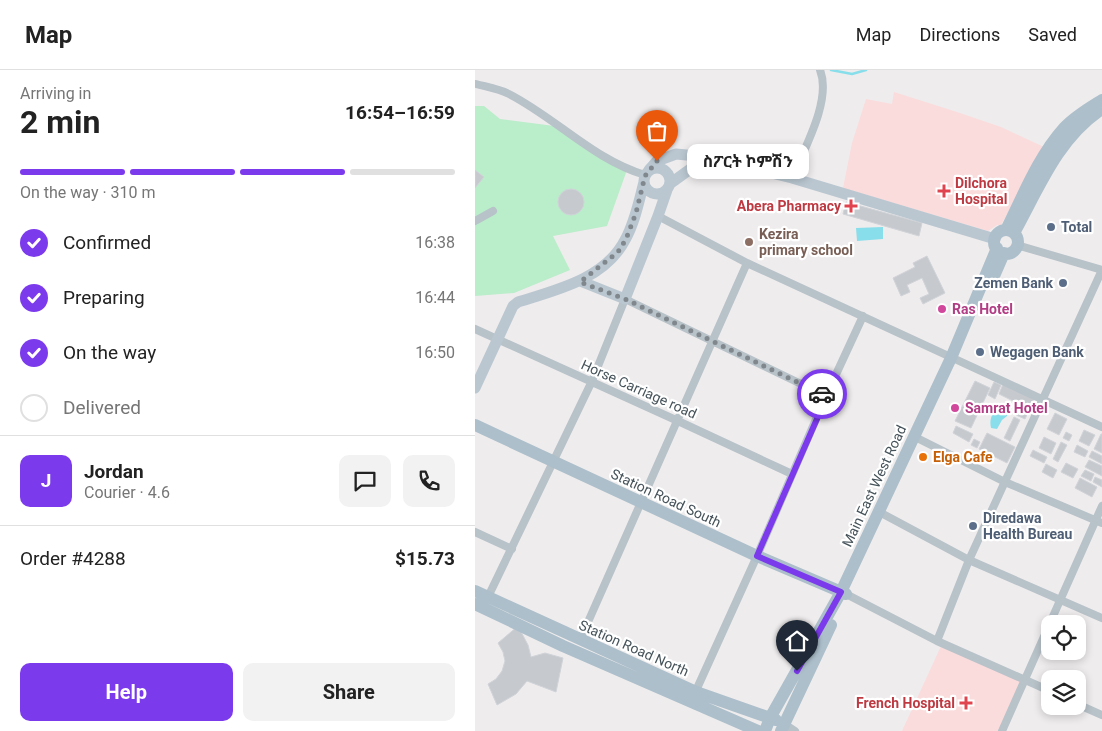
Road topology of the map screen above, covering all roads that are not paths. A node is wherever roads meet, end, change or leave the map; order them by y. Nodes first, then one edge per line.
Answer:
1 (820, 72) edge
2 (476, 84) dead end
3 (1102, 103) edge
4 (707, 157) junction
5 (646, 176) junction
6 (792, 178) junction
7 (669, 186) junction
8 (493, 211) dead end
9 (659, 216) junction
10 (475, 221) edge
11 (1012, 236) junction
12 (999, 247) junction
13 (747, 263) junction
14 (1102, 270) edge
15 (580, 282) junction
16 (625, 299) junction
17 (863, 316) junction
18 (475, 329) edge
19 (497, 339) junction
20 (713, 341) junction
21 (954, 359) junction
22 (592, 381) junction
23 (475, 388) edge
24 (827, 396) junction
25 (1043, 399) junction
26 (678, 420) junction
27 (475, 425) edge
28 (1102, 427) edge
29 (916, 437) junction
30 (553, 462) junction
31 (792, 474) junction
32 (1005, 482) junction
33 (640, 502) junction
34 (1102, 506) edge
35 (883, 514) junction
36 (1099, 522) edge
37 (475, 532) edge
38 (512, 549) junction
39 (757, 556) junction
40 (969, 560) junction
41 (475, 591) edge
42 (843, 593) junction
43 (1060, 599) junction
44 (482, 603) edge
45 (1102, 618) edge
46 (580, 640) junction
47 (937, 641) junction
48 (1024, 679) junction
49 (1041, 687) edge
50 (693, 697) junction
51 (1086, 708) edge
52 (1102, 715) edge
53 (770, 718) junction
54 (782, 727) edge
55 (757, 731) edge
56 (765, 731) edge
57 (795, 731) edge
58 (1002, 731) edge

1 - 6 street
2 - 5 street
3 - 11 main road
4 - 5 main road
4 - 6 main road
4 - 7 main road
5 - 7 main road
5 - 7 main road
5 - 15 main road
6 - 12 main road
7 - 9 main road
8 - 10 street
9 - 13 street
9 - 16 main road
11 - 12 main road
11 - 12 main road
11 - 14 street
12 - 21 main road, Main East West Road
13 - 17 street
13 - 20 street
14 - 25 street
15 - 16 main road
15 - 19 main road
16 - 20 street
16 - 22 street
17 - 21 street
17 - 24 street
18 - 19 street, Horse Carriage road
19 - 22 street, Horse Carriage road
19 - 23 main road
20 - 24 street
20 - 26 street
21 - 25 street
21 - 29 main road, Main East West Road
22 - 26 street, Horse Carriage road
22 - 30 street
24 - 31 street
25 - 28 street
25 - 32 street
26 - 31 street, Horse Carriage road
26 - 33 street
27 - 30 main road, Station Road South
29 - 32 street
29 - 35 main road, Main East West Road
29 - 42 main road, Main East West Road
30 - 33 main road, Station Road South
30 - 38 street
31 - 39 street
32 - 36 street
32 - 40 street
33 - 39 main road, Station Road South
33 - 46 street
34 - 36 street
35 - 40 street
35 - 42 main road, Main East West Road
36 - 43 street
37 - 38 street
38 - 44 street
39 - 42 main road, Station Road South
39 - 50 street
40 - 43 street
40 - 47 street
41 - 44 main road, Station Road North
42 - 47 street
42 - 53 main road, Main East West Road
42 - 54 main road, Main East West Road
43 - 45 street
43 - 48 street
44 - 46 main road, Station Road North
44 - 50 main road, Station Road North
46 - 50 main road, Station Road North
47 - 48 street
48 - 49 street
48 - 58 street
50 - 53 main road, Station Road North
50 - 55 main road, Station Road North
51 - 52 street
53 - 54 main road, Station Road North
53 - 56 main road, Main East West Road
54 - 57 street

